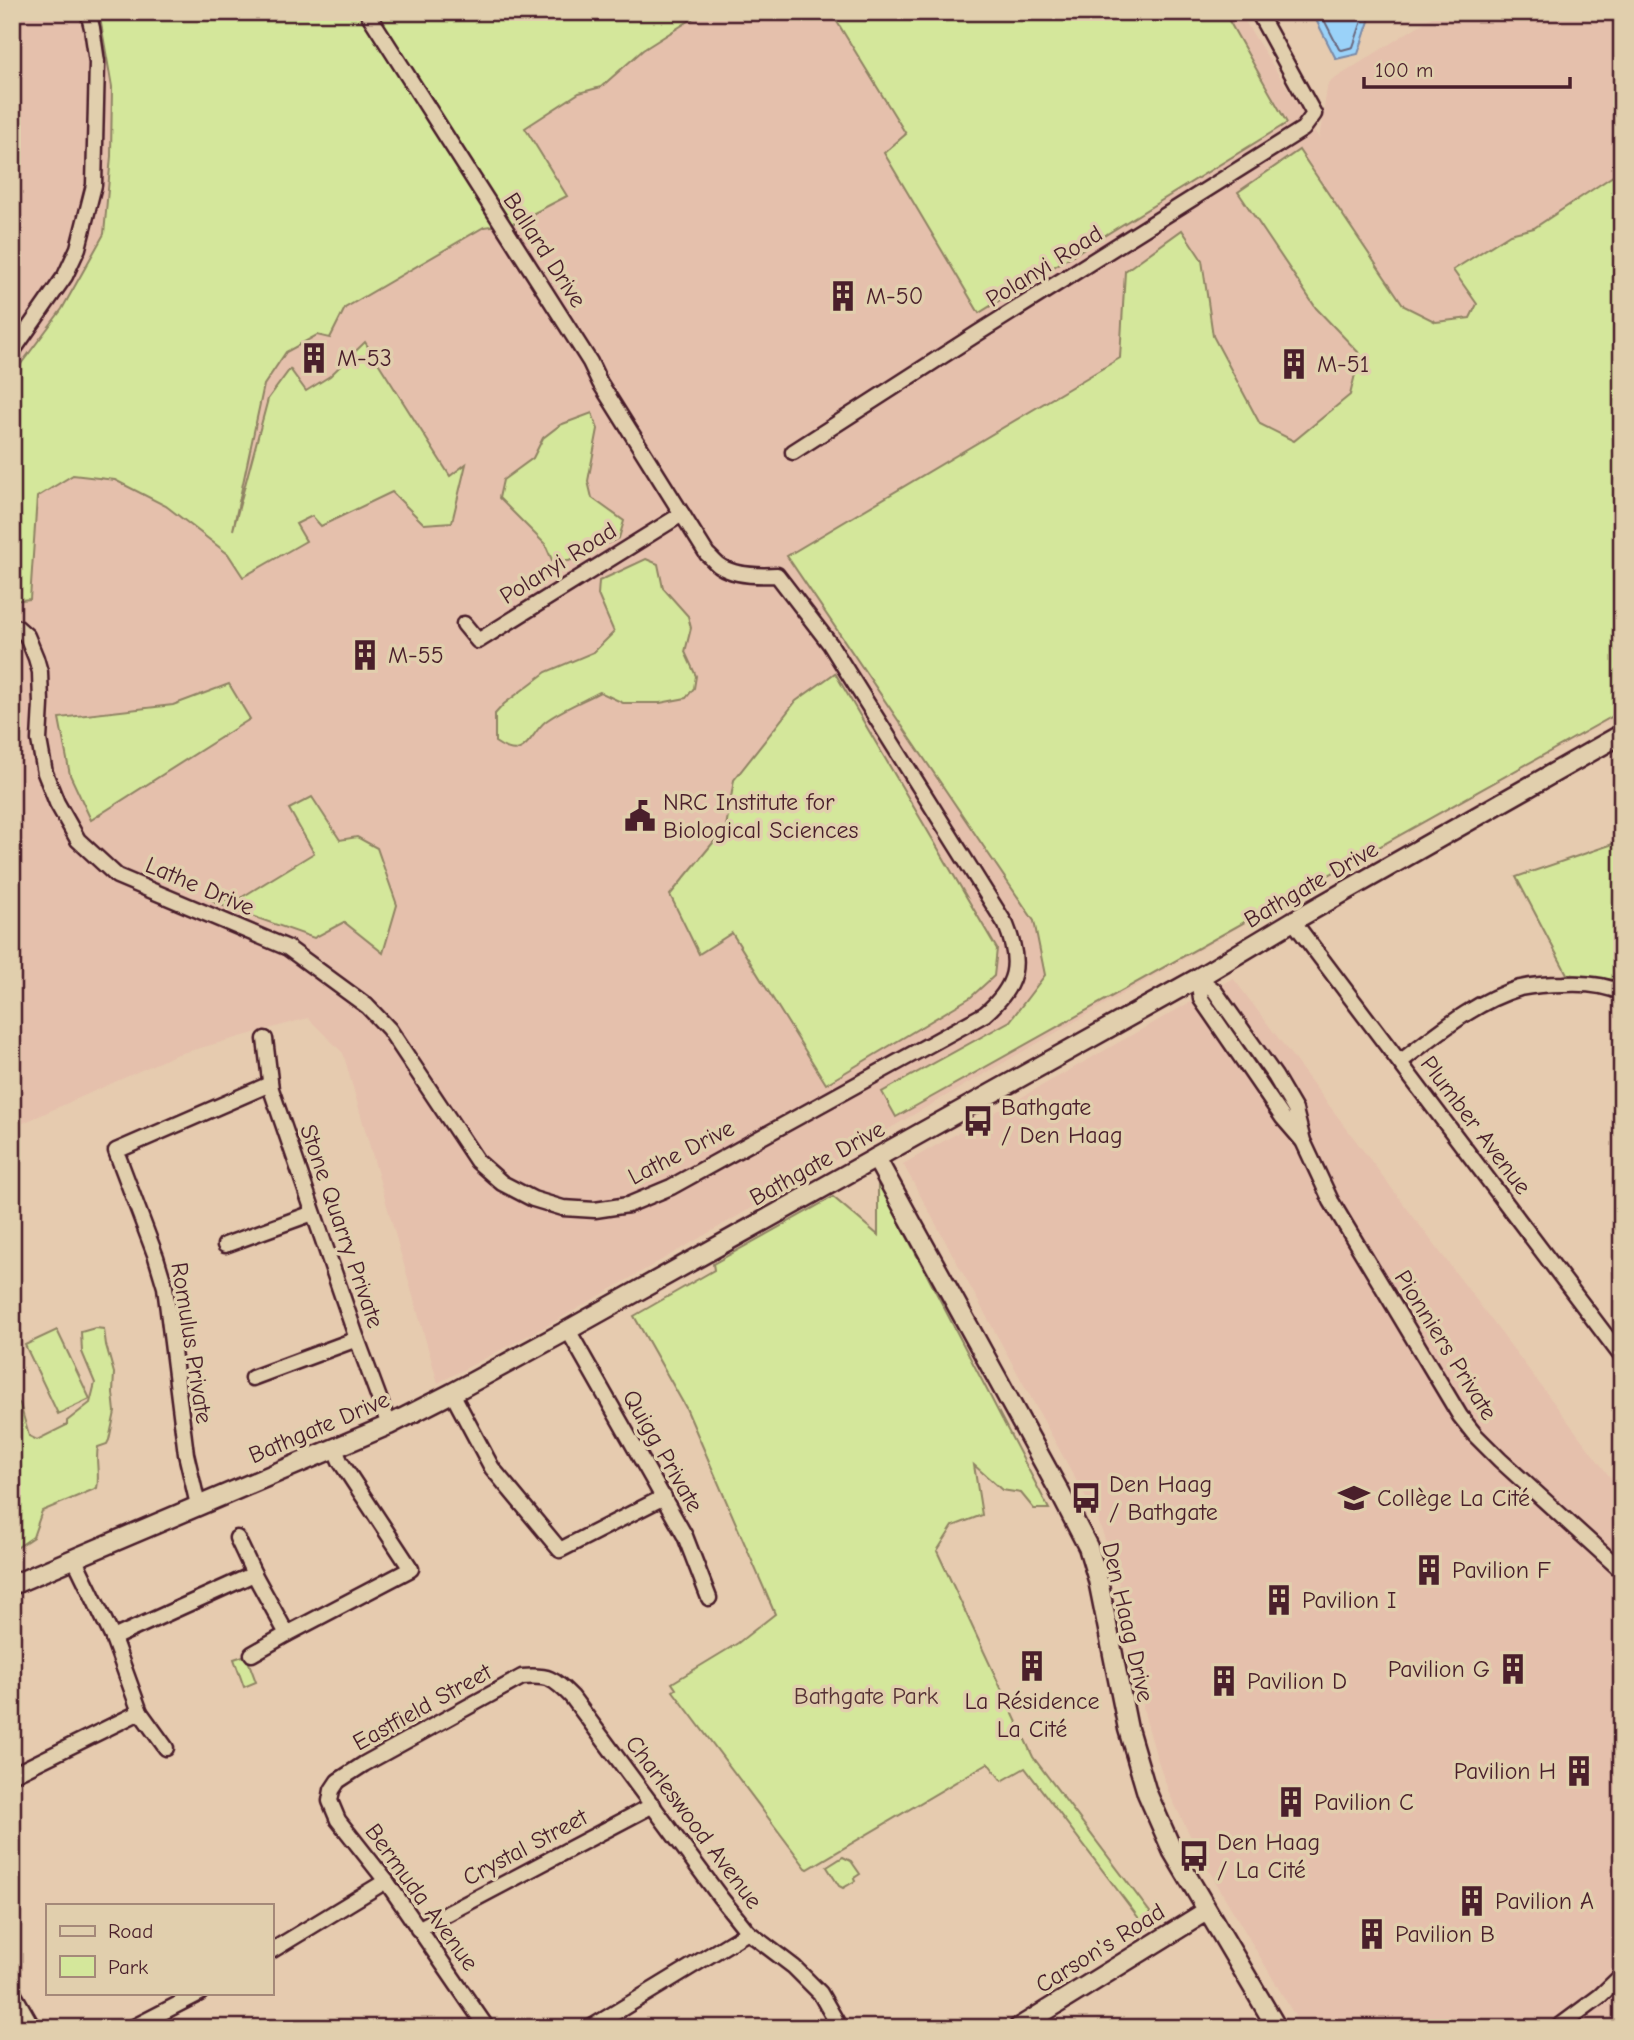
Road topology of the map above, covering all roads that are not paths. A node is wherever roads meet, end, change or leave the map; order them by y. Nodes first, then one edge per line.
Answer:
1 (88, 12) edge
2 (367, 12) edge
3 (1258, 12) edge
4 (12, 352) edge
5 (793, 452) dead end
6 (682, 513) junction
7 (464, 624) dead end
8 (12, 626) edge
9 (1622, 734) edge
10 (1293, 922) junction
11 (1198, 978) junction
12 (1622, 993) edge
13 (265, 1039) dead end
14 (1400, 1062) junction
15 (270, 1084) junction
16 (876, 1158) junction
17 (313, 1213) junction
18 (225, 1245) dead end
19 (568, 1330) junction
20 (357, 1339) junction
21 (1622, 1357) edge
22 (253, 1378) dead end
23 (452, 1393) junction
24 (389, 1425) junction
25 (335, 1449) junction
26 (664, 1497) junction
27 (198, 1505) junction
28 (237, 1538) dead end
29 (75, 1559) junction
30 (1622, 1571) edge
31 (254, 1574) junction
32 (12, 1585) edge
33 (709, 1598) dead end
34 (287, 1634) junction
35 (113, 1638) junction
36 (252, 1654) dead end
37 (541, 1675) joint
38 (139, 1712) junction
39 (166, 1748) dead end
40 (12, 1775) edge
41 (332, 1790) joint
42 (653, 1805) junction
43 (386, 1881) junction
44 (1207, 1911) junction
45 (418, 1929) junction
46 (748, 1932) junction
47 (273, 1950) edge
48 (1622, 1975) edge
49 (12, 1991) edge
50 (198, 1994) edge
51 (33, 2028) edge
52 (132, 2028) edge
53 (487, 2028) edge
54 (590, 2028) edge
55 (840, 2028) edge
56 (1018, 2028) edge
57 (1277, 2028) edge
58 (1558, 2028) edge

1 - 4 street
2 - 6 street, Ballard Drive
3 - 5 street, Polanyi Road
6 - 7 street, Polanyi Road
6 - 8 street, Lathe Drive
9 - 10 street, Bathgate Drive
10 - 11 street, Bathgate Drive
10 - 14 street, Plumber Avenue
11 - 16 street, Bathgate Drive
11 - 30 street, Pionniers Private
12 - 14 street
13 - 15 street, Stone Quarry Private
14 - 21 street, Plumber Avenue
15 - 17 street, Stone Quarry Private
15 - 27 street, Romulus Private
16 - 19 street, Bathgate Drive
16 - 44 street, Den Haag Drive
17 - 18 street
17 - 20 street, Stone Quarry Private
19 - 23 street, Bathgate Drive
19 - 26 street, Quigg Private
20 - 22 street
20 - 24 street, Stone Quarry Private
23 - 24 street, Bathgate Drive
23 - 26 street
24 - 25 street, Bathgate Drive
25 - 27 street, Bathgate Drive
25 - 34 street
26 - 33 street, Quigg Private
27 - 29 street, Bathgate Drive
28 - 31 street
29 - 32 street, Bathgate Drive
29 - 35 street
31 - 34 street
31 - 35 street
34 - 36 street
35 - 38 street
37 - 41 street, Eastfield Street
37 - 42 street, Charleswood Avenue
38 - 39 street
38 - 40 street
41 - 43 street, Bermuda Avenue
42 - 45 street, Crystal Street
42 - 46 street, Charleswood Avenue
43 - 45 street, Bermuda Avenue
43 - 47 street
44 - 56 street, Carson's Road
44 - 57 street, Den Haag Drive
45 - 53 street, Bermuda Avenue
46 - 54 street
46 - 55 street, Charleswood Avenue
48 - 58 street
49 - 51 street
50 - 52 street

